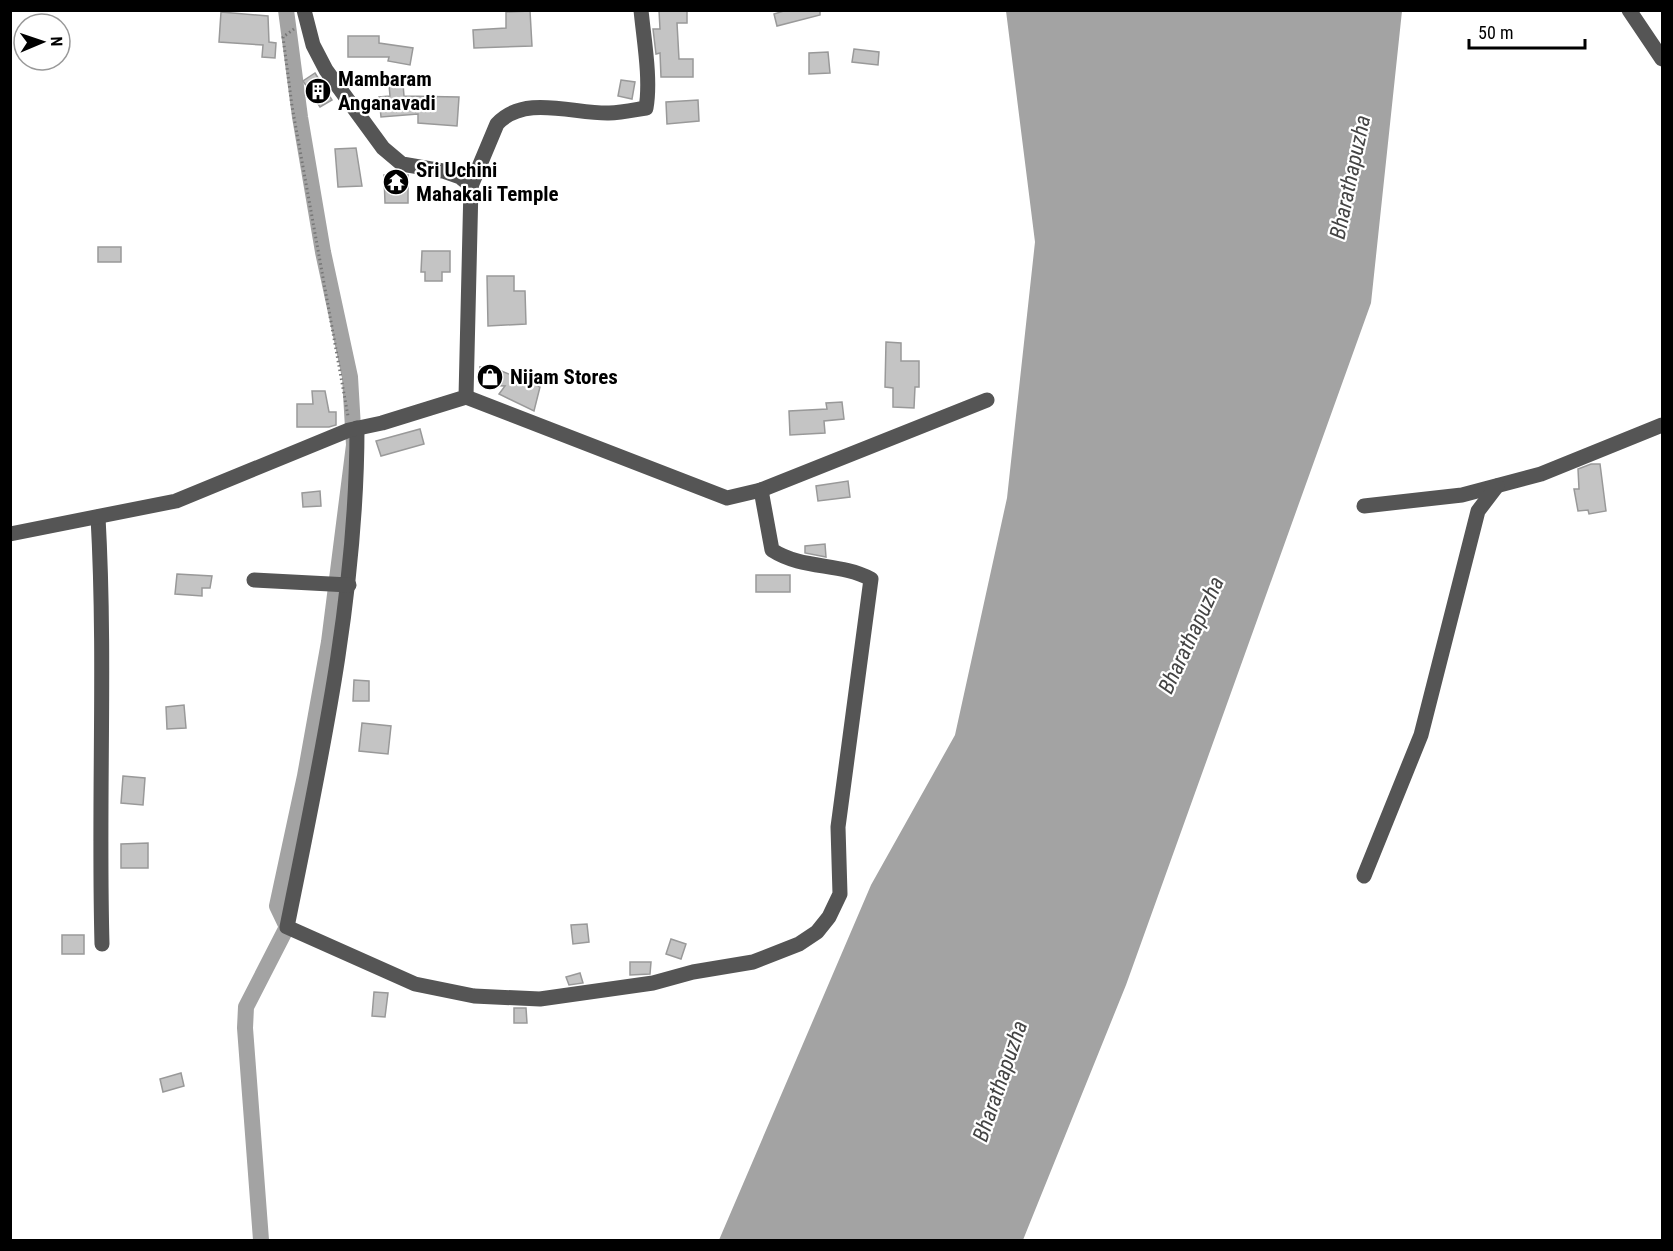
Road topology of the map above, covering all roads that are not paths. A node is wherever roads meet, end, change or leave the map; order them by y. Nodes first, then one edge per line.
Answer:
1 (304, 10) edge
2 (641, 10) edge
3 (1629, 10) edge
4 (1662, 59) edge
5 (471, 186) junction
6 (465, 397) junction
7 (987, 400) dead end
8 (1662, 425) edge
9 (353, 429) junction
10 (1497, 486) junction
11 (761, 490) junction
12 (1364, 506) dead end
13 (98, 517) junction
14 (10, 534) edge
15 (254, 580) dead end
16 (349, 585) junction
17 (1364, 876) dead end
18 (102, 944) dead end

1 - 5 street
2 - 5 street
3 - 4 street
5 - 6 street
6 - 9 street
6 - 11 street
7 - 11 street
8 - 10 street
9 - 13 street
9 - 16 street
10 - 12 street
10 - 17 street
11 - 16 street
13 - 14 street
13 - 18 street
15 - 16 street

